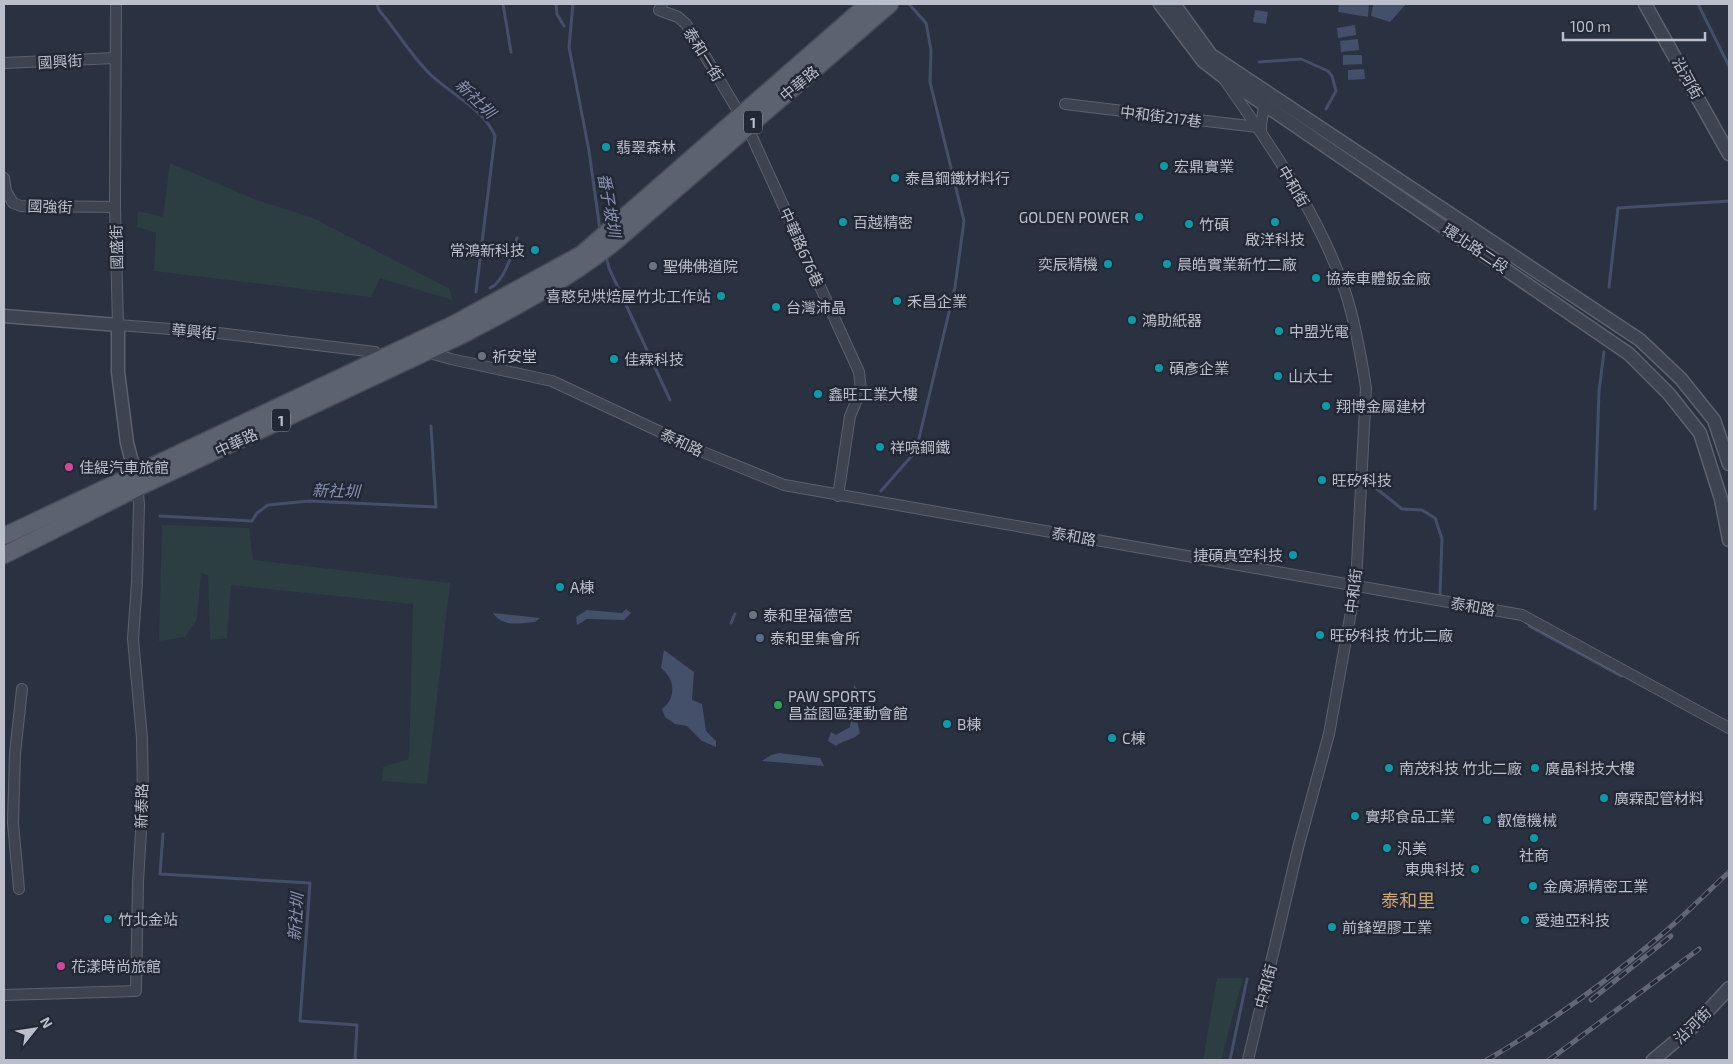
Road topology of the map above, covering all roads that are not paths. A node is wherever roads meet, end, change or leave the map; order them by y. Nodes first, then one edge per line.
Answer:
1 (116, 4) edge
2 (662, 4) edge
3 (868, 4) edge
4 (890, 4) edge
5 (1160, 4) edge
6 (1174, 4) edge
7 (1645, 4) edge
8 (115, 58) junction
9 (4, 64) edge
10 (1221, 75) junction
11 (1257, 93) junction
12 (1066, 104) dead end
13 (1265, 106) junction
14 (1244, 108) junction
15 (745, 121) junction
16 (1259, 131) junction
17 (1729, 154) edge
18 (4, 178) edge
19 (116, 208) junction
20 (4, 316) edge
21 (118, 325) junction
22 (422, 346) junction
23 (380, 360) junction
24 (1729, 464) edge
25 (136, 481) junction
26 (838, 496) junction
27 (4, 536) edge
28 (1729, 540) edge
29 (4, 555) edge
30 (1356, 584) junction
31 (22, 689) dead end
32 (1729, 728) edge
33 (19, 889) dead end
34 (1729, 988) edge
35 (4, 995) edge
36 (1248, 1060) edge
37 (1653, 1060) edge

1 - 8 street, 國盛街
2 - 15 street, 泰和一街
3 - 15 main road, 中華路 / 1
4 - 15 main road, 中華路 / 1
5 - 10 street, 環北路二段
6 - 11 street, 環北路二段
7 - 17 street, 沿河街
8 - 9 street, 國興街
8 - 19 street, 國盛街
10 - 11 street, 環北路二段
10 - 14 street, 中和街
11 - 13 street, 環北路二段
11 - 14 street
11 - 24 street, 環北路二段
12 - 16 street, 中和街217巷
13 - 16 street
13 - 28 street, 環北路二段
14 - 16 street, 中和街
15 - 22 main road, 中華路 / 1
15 - 26 street, 中華路676巷
16 - 30 street, 中和街
18 - 19 street, 國強街
19 - 21 street, 國盛街
20 - 21 street, 華興街
21 - 23 street, 華興街
21 - 25 street, 國盛街
22 - 23 main road, 中華路 / 1
22 - 25 main road, 中華路 / 1
22 - 26 street, 泰和路
23 - 25 main road, 中華路 / 1
25 - 27 main road, 中華路 / 1
25 - 29 main road, 中華路 / 1
25 - 35 street, 新泰路
26 - 30 street, 泰和路
30 - 32 street, 泰和路
30 - 36 street, 中和街
31 - 33 street
34 - 37 street, 沿河街

